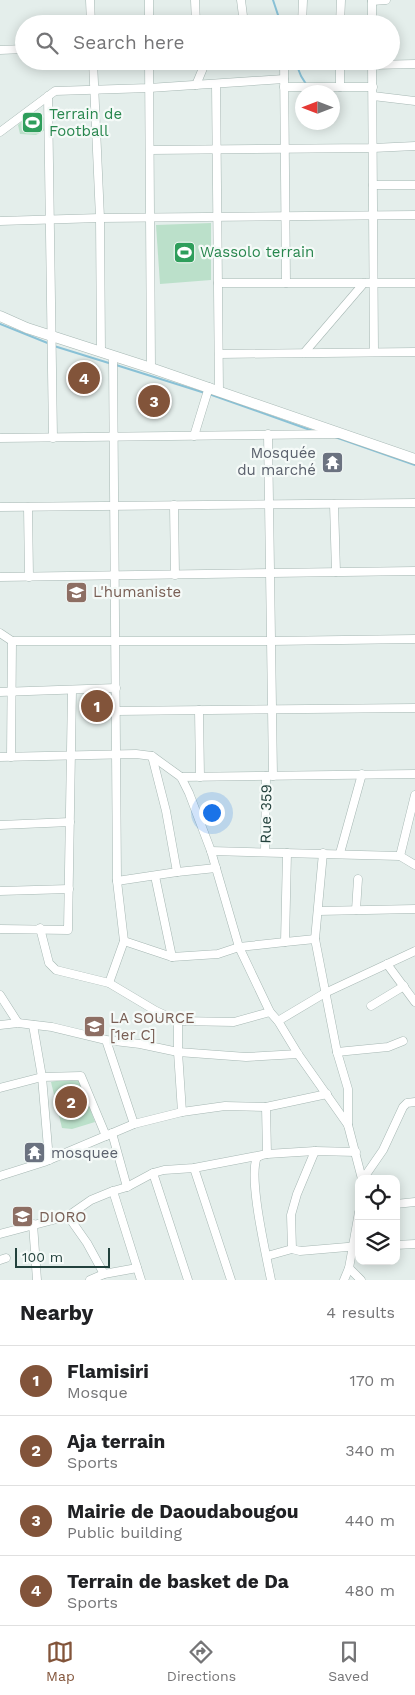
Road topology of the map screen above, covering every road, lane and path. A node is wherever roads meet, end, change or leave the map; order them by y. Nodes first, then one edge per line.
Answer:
1 (90, 0) edge
2 (149, 0) edge
3 (195, 0) edge
4 (241, 0) edge
5 (304, 0) edge
6 (341, 0) edge
7 (386, 0) edge
8 (372, 1) edge
9 (91, 15) edge
10 (149, 15) edge
11 (196, 15) edge
12 (243, 15) edge
13 (303, 15) edge
14 (340, 15) edge
15 (372, 15) edge
16 (15, 49) edge
17 (0, 50) edge
18 (400, 64) edge
19 (415, 64) edge
20 (93, 70) edge
21 (149, 70) edge
22 (202, 70) edge
23 (284, 70) edge
24 (340, 70) edge
25 (372, 70) edge
26 (284, 83) junction
27 (216, 84) junction
28 (196, 85) junction
29 (312, 85) edge
30 (340, 85) edge
31 (340, 87) edge
32 (373, 87) junction
33 (149, 88) junction
34 (94, 90) junction
35 (48, 96) junction
36 (373, 96) junction
37 (415, 101) edge
38 (0, 132) edge
39 (415, 146) edge
40 (373, 148) junction
41 (216, 149) junction
42 (284, 149) junction
43 (150, 150) junction
44 (415, 185) edge
45 (373, 186) junction
46 (415, 215) edge
47 (285, 216) junction
48 (373, 216) junction
49 (150, 217) junction
50 (217, 217) junction
51 (100, 218) junction
52 (50, 219) junction
53 (0, 221) edge
54 (218, 283) junction
55 (286, 283) junction
56 (364, 283) junction
57 (374, 283) junction
58 (415, 283) edge
59 (0, 316) edge
60 (51, 337) junction
61 (101, 352) junction
62 (374, 352) junction
63 (415, 352) edge
64 (304, 353) junction
65 (219, 354) junction
66 (113, 356) junction
67 (151, 368) junction
68 (209, 387) junction
69 (219, 391) junction
70 (268, 434) junction
71 (346, 434) junction
72 (194, 436) junction
73 (114, 437) junction
74 (0, 438) edge
75 (53, 438) junction
76 (415, 459) edge
77 (415, 503) edge
78 (269, 504) junction
79 (334, 504) junction
80 (174, 505) junction
81 (114, 506) junction
82 (0, 507) edge
83 (28, 507) junction
84 (415, 571) edge
85 (336, 572) junction
86 (270, 573) junction
87 (175, 575) junction
88 (115, 576) junction
89 (30, 577) junction
90 (0, 578) edge
91 (0, 633) edge
92 (415, 639) edge
93 (12, 641) junction
94 (271, 641) junction
95 (116, 642) junction
96 (116, 688) junction
97 (72, 690) junction
98 (0, 692) edge
99 (11, 692) junction
100 (415, 708) edge
101 (272, 709) junction
102 (199, 710) junction
103 (116, 711) junction
104 (116, 755) junction
105 (71, 756) junction
106 (152, 756) junction
107 (0, 757) edge
108 (11, 757) junction
109 (362, 774) junction
110 (415, 774) edge
111 (269, 776) junction
112 (181, 777) junction
113 (200, 777) junction
114 (415, 794) edge
115 (70, 822) junction
116 (0, 825) edge
117 (211, 851) junction
118 (265, 852) junction
119 (287, 853) junction
120 (322, 853) junction
121 (340, 853) junction
122 (400, 856) junction
123 (415, 865) edge
124 (216, 868) junction
125 (177, 872) junction
126 (155, 876) junction
127 (358, 879) dead end
128 (117, 881) junction
129 (69, 889) junction
130 (0, 891) edge
131 (415, 909) edge
132 (356, 910) junction
133 (318, 911) junction
134 (40, 928) junction
135 (0, 929) edge
136 (315, 939) junction
137 (124, 941) junction
138 (285, 942) junction
139 (239, 947) junction
140 (415, 951) edge
141 (172, 958) junction
142 (387, 964) junction
143 (109, 982) junction
144 (404, 986) junction
145 (325, 993) junction
146 (0, 994) edge
147 (415, 1002) edge
148 (371, 1006) dead end
149 (270, 1012) junction
150 (178, 1021) junction
151 (278, 1021) junction
152 (18, 1023) junction
153 (0, 1025) edge
154 (33, 1025) junction
155 (106, 1040) junction
156 (403, 1041) dead end
157 (178, 1052) junction
158 (337, 1052) junction
159 (298, 1054) junction
160 (42, 1077) junction
161 (0, 1088) edge
162 (327, 1094) junction
163 (415, 1102) edge
164 (266, 1107) junction
165 (182, 1112) junction
166 (134, 1124) junction
167 (348, 1124) junction
168 (109, 1135) junction
169 (315, 1151) junction
170 (356, 1152) junction
171 (267, 1154) junction
172 (49, 1160) junction
173 (194, 1168) junction
174 (153, 1173) junction
175 (362, 1175) edge
176 (366, 1175) edge
177 (0, 1176) edge
178 (127, 1187) junction
179 (114, 1191) junction
180 (415, 1202) edge
181 (400, 1204) edge
182 (68, 1216) junction
183 (34, 1224) junction
184 (0, 1234) edge
185 (415, 1244) edge
186 (400, 1245) edge
187 (355, 1246) edge
188 (292, 1249) junction
189 (355, 1249) edge
190 (266, 1256) junction
191 (137, 1268) junction
192 (349, 1268) junction
193 (102, 1277) edge
194 (37, 1280) edge
195 (90, 1280) edge
196 (141, 1280) edge
197 (188, 1280) edge
198 (231, 1280) edge
199 (271, 1280) edge
200 (344, 1280) edge
201 (361, 1280) edge

1 - 9 street
2 - 10 street
3 - 11 street
4 - 12 street
5 - 13 street
6 - 14 street
7 - 8 street
8 - 15 street
16 - 17 street
18 - 19 street
20 - 34 street
21 - 33 street
22 - 28 street
23 - 26 street
24 - 30 street
25 - 32 street
26 - 27 street
26 - 29 street
26 - 42 street
27 - 28 street
27 - 41 street
28 - 33 street
31 - 32 street
32 - 36 street
33 - 34 street
33 - 43 street
34 - 35 street
34 - 51 street
35 - 38 street
35 - 52 street
36 - 37 street
36 - 40 street
39 - 40 street
40 - 42 street
40 - 45 street
41 - 42 street
41 - 43 street
41 - 50 street
42 - 47 street
43 - 49 street
44 - 45 street
45 - 48 street
46 - 48 street
47 - 48 street
47 - 50 street
47 - 55 street
48 - 57 street
49 - 50 street
49 - 51 street
49 - 67 street
50 - 54 street
51 - 52 street
51 - 61 street
52 - 53 street
52 - 60 street
54 - 55 street
54 - 65 street
55 - 56 street
56 - 57 street
56 - 64 street
57 - 58 street
57 - 62 street
59 - 60 street
60 - 61 street
60 - 75 street
61 - 66 street
62 - 63 street
62 - 64 street
64 - 65 street
65 - 69 street
66 - 67 street
66 - 73 street
67 - 68 street
68 - 69 street
68 - 72 street
69 - 71 street
70 - 71 street
70 - 72 street
70 - 78 street, Rue 359
71 - 76 street
72 - 73 street
73 - 75 street
73 - 81 street
74 - 75 street
77 - 79 street
78 - 79 street
78 - 80 street
78 - 86 street, Rue 359
79 - 85 street
80 - 81 street
80 - 87 street
81 - 83 street
81 - 88 street
82 - 83 street
83 - 89 street
84 - 85 street
85 - 86 street
86 - 87 street
86 - 94 street, Rue 359
87 - 88 street
88 - 89 street
88 - 95 street
89 - 90 street
91 - 93 street
92 - 94 street
93 - 95 street
93 - 99 street
94 - 95 street
94 - 101 street, Rue 359
95 - 96 street
96 - 97 street
96 - 103 street
97 - 99 street
97 - 105 street
98 - 99 street
99 - 108 street
100 - 101 street
101 - 102 street
101 - 111 street, Rue 359
102 - 103 street
102 - 113 street
103 - 104 street
104 - 105 street
104 - 106 street
104 - 128 street
105 - 108 street
105 - 115 street
106 - 112 street
106 - 125 street
107 - 108 street
109 - 110 street
109 - 111 street
109 - 121 street
111 - 113 street
111 - 118 street, Rue 359
112 - 113 street
112 - 117 street
114 - 122 street
115 - 116 street
115 - 129 street
117 - 118 street
117 - 124 street
118 - 119 street
119 - 120 street
119 - 138 street
120 - 121 street
120 - 133 street
121 - 122 street
122 - 123 street
124 - 125 street
124 - 139 street
125 - 126 street
126 - 128 street
126 - 141 street
127 - 132 street
128 - 137 street
129 - 130 street
129 - 134 street
131 - 132 street
132 - 133 street
133 - 136 street
134 - 135 street
134 - 143 street
136 - 138 street
136 - 145 street
137 - 141 street
137 - 143 street
138 - 139 street
139 - 141 street
139 - 149 street
140 - 142 street
142 - 144 street
142 - 145 street
143 - 150 street
144 - 147 street
144 - 148 street
145 - 151 street
145 - 158 street
146 - 152 street
149 - 150 street
149 - 151 street
150 - 157 street
151 - 159 street
152 - 153 street
152 - 154 street
154 - 155 street
154 - 160 street
155 - 157 street
155 - 166 street
156 - 158 street
157 - 159 street
157 - 165 street
158 - 167 street
159 - 162 street
160 - 161 street
160 - 168 street
160 - 172 street
162 - 164 street
162 - 167 street
163 - 176 street
164 - 165 street
164 - 171 street
165 - 166 street
166 - 168 street
167 - 170 street
168 - 172 street
168 - 178 street
169 - 170 street
169 - 171 street
169 - 188 street
170 - 175 street
171 - 173 street
171 - 190 street
172 - 177 street
173 - 174 street
173 - 198 street
174 - 178 street
174 - 197 street
178 - 179 street
179 - 182 street
179 - 191 street
180 - 181 street
182 - 183 street
182 - 193 street
183 - 184 street
183 - 194 street
185 - 186 street
187 - 188 street
188 - 190 street
189 - 192 street
190 - 199 street
191 - 193 street
191 - 196 street
192 - 200 street
192 - 201 street
193 - 195 street

